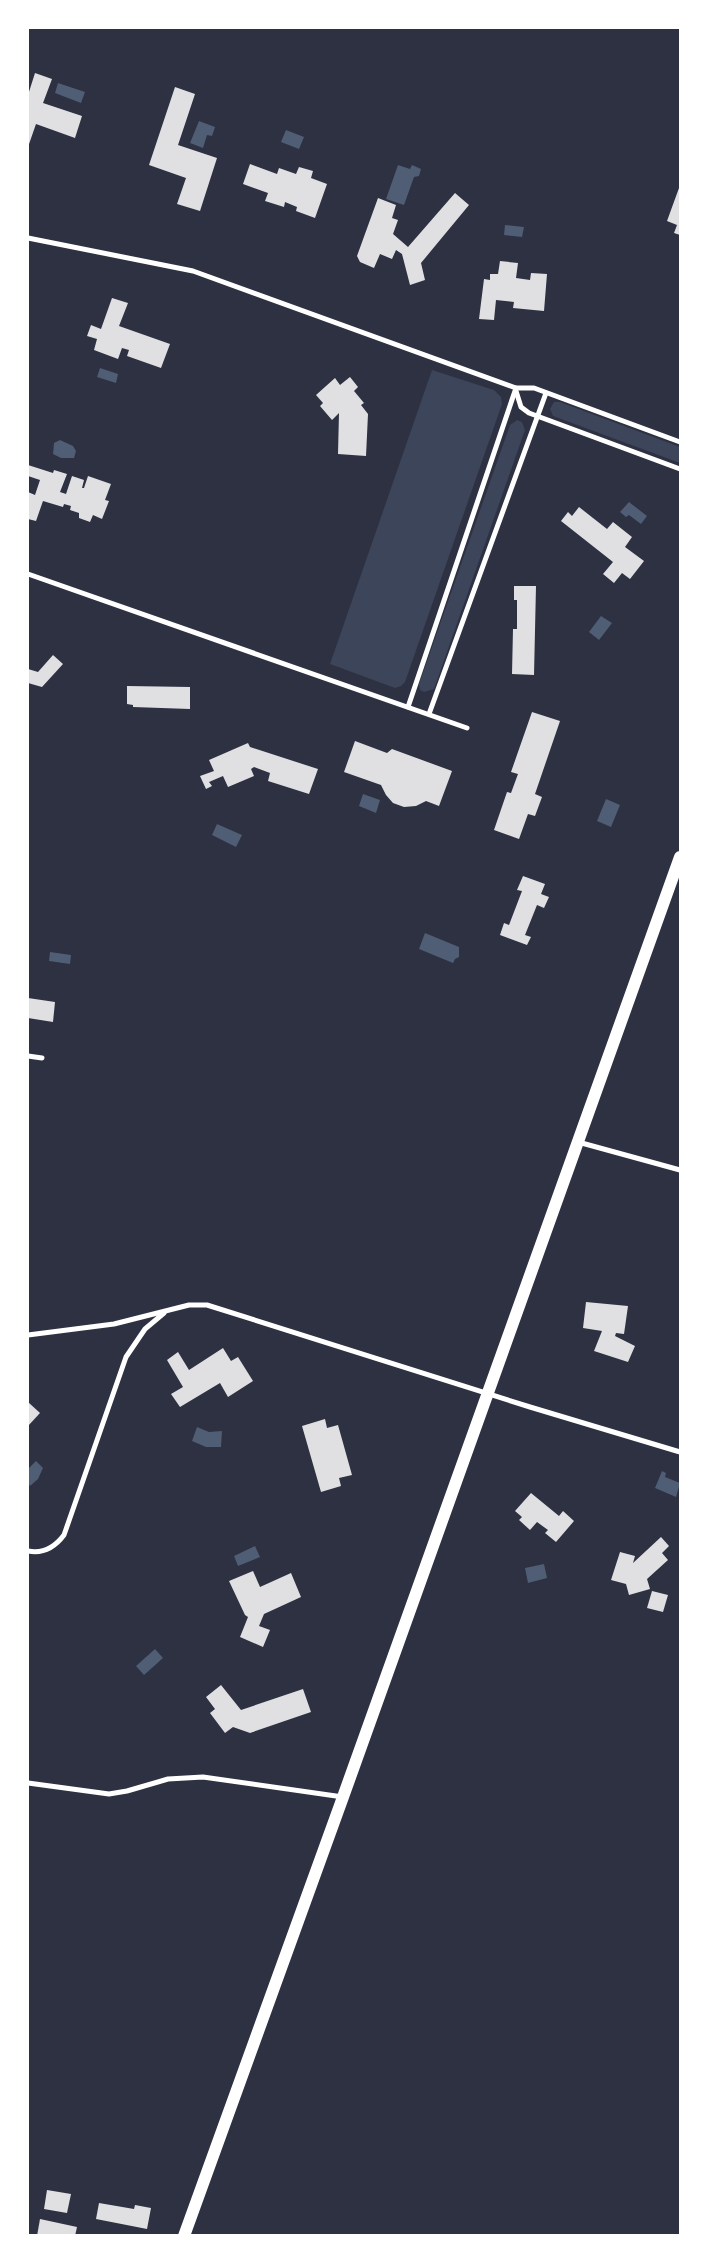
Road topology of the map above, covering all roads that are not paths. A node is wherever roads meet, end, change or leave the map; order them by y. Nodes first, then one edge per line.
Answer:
1 (28, 238) edge
2 (516, 388) junction
3 (546, 393) junction
4 (537, 417) junction
5 (680, 442) edge
6 (680, 469) edge
7 (28, 574) edge
8 (408, 707) junction
9 (429, 714) junction
10 (468, 728) dead end
11 (680, 857) edge
12 (28, 1056) edge
13 (42, 1058) dead end
14 (578, 1142) junction
15 (680, 1170) edge
16 (167, 1311) junction
17 (28, 1335) edge
18 (488, 1394) junction
19 (680, 1452) edge
20 (28, 1551) edge
21 (28, 1783) edge
22 (343, 1798) junction
23 (184, 2236) edge

1 - 2 street
2 - 3 street
2 - 4 street
2 - 8 street
3 - 4 street
3 - 5 street
4 - 6 street
4 - 9 street
7 - 8 street
8 - 9 street
9 - 10 street
11 - 14 main road
12 - 13 street
14 - 15 street
14 - 18 main road
16 - 17 street
16 - 18 street
16 - 20 street
18 - 19 street
18 - 22 main road
21 - 22 street
22 - 23 main road

